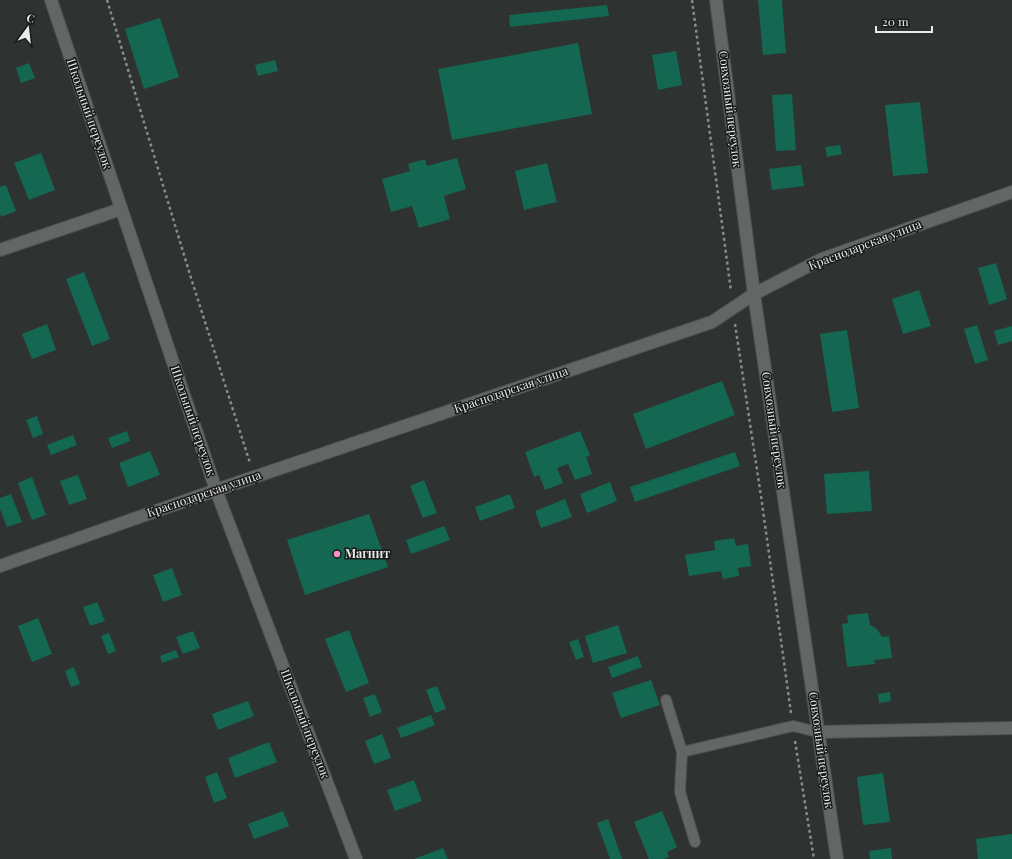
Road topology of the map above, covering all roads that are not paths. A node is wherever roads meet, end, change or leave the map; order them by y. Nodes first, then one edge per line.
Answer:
1 (51, 0) edge
2 (716, 0) edge
3 (1012, 192) edge
4 (121, 209) junction
5 (0, 250) edge
6 (754, 294) junction
7 (216, 490) junction
8 (0, 566) edge
9 (666, 700) dead end
10 (1012, 728) edge
11 (818, 732) junction
12 (682, 752) junction
13 (695, 842) dead end
14 (356, 859) edge
15 (837, 859) edge

1 - 4 street, Школьный переулок
2 - 6 street, Совхозный переулок
3 - 6 street, Краснодарская улица
4 - 5 street
4 - 7 street, Школьный переулок
6 - 7 street, Краснодарская улица
6 - 11 street, Совхозный переулок
7 - 8 street, Краснодарская улица
7 - 14 street, Школьный переулок
9 - 12 lane
10 - 11 street
11 - 12 lane
11 - 15 street, Совхозный переулок
12 - 13 lane

